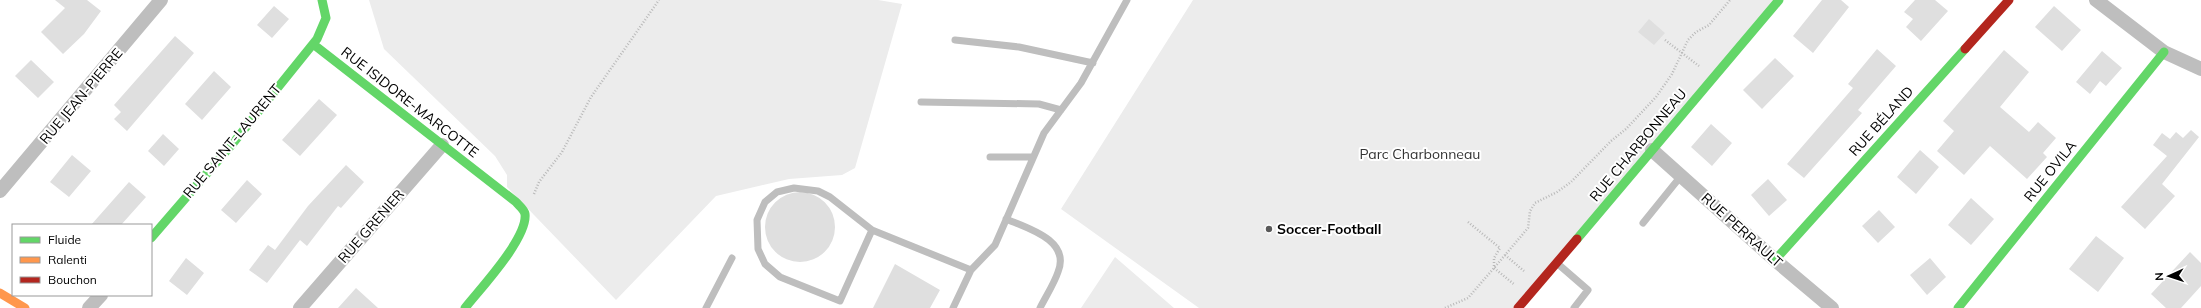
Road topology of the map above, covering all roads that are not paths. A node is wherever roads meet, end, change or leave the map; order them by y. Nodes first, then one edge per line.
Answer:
1 (161, 0) edge
2 (322, 0) edge
3 (1127, 0) edge
4 (1779, 0) edge
5 (2008, 0) edge
6 (2096, 0) edge
7 (955, 40) dead end
8 (312, 44) junction
9 (2164, 52) junction
10 (1093, 63) junction
11 (2201, 69) edge
12 (921, 102) dead end
13 (1061, 110) junction
14 (442, 145) junction
15 (1652, 150) junction
16 (990, 156) dead end
17 (1033, 157) junction
18 (1681, 176) junction
19 (0, 191) edge
20 (1006, 219) junction
21 (1644, 223) dead end
22 (872, 230) junction
23 (152, 237) edge
24 (732, 258) dead end
25 (1775, 260) junction
26 (1557, 263) junction
27 (971, 270) junction
28 (0, 293) edge
29 (100, 296) edge
30 (25, 308) edge
31 (89, 308) edge
32 (300, 308) edge
33 (465, 308) edge
34 (706, 308) edge
35 (953, 308) edge
36 (1040, 308) edge
37 (1518, 308) edge
38 (1574, 308) edge
39 (1832, 308) edge
40 (1958, 308) edge

1 - 19 street, RUE JEAN-PIERRE
2 - 8 street
3 - 10 lane
4 - 15 street, RUE CHARBONNEAU
5 - 25 street, RUE BÉLAND
6 - 9 street
7 - 10 lane
8 - 14 street, RUE ISIDORE-MARCOTTE
8 - 23 street, RUE SAINT-LAURENT
9 - 11 street
9 - 40 street, RUE OVILA
10 - 13 lane
12 - 13 lane
13 - 17 lane
14 - 32 street, RUE GRENIER
14 - 33 street, RUE ISIDORE-MARCOTTE
15 - 18 street, RUE PERRAULT
15 - 26 street, RUE CHARBONNEAU
16 - 17 lane
17 - 20 lane
18 - 21 lane
18 - 25 street, RUE PERRAULT
20 - 27 lane
20 - 36 lane
22 - 22 lane
22 - 27 lane
24 - 34 lane
25 - 39 street, RUE PERRAULT
26 - 37 street, RUE CHARBONNEAU
26 - 38 lane
27 - 35 lane
28 - 30 street
29 - 31 street

